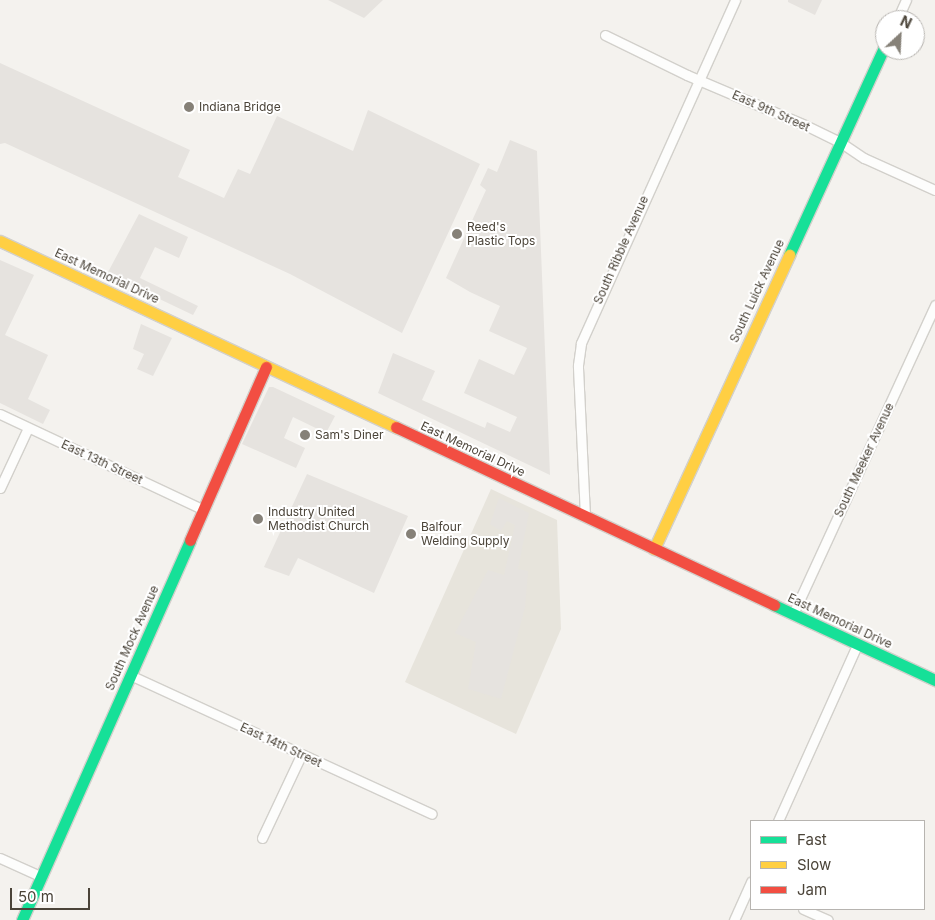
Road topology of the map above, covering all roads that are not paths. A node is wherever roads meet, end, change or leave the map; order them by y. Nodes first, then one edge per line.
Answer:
1 (735, 0) edge
2 (605, 35) dead end
3 (878, 60) edge
4 (699, 79) junction
5 (840, 142) junction
6 (935, 190) edge
7 (0, 241) edge
8 (935, 305) edge
9 (266, 367) junction
10 (0, 414) edge
11 (28, 428) junction
12 (0, 488) edge
13 (204, 510) junction
14 (584, 516) junction
15 (654, 549) junction
16 (793, 614) junction
17 (857, 645) junction
18 (130, 675) junction
19 (934, 678) edge
20 (301, 755) junction
21 (432, 814) dead end
22 (778, 820) edge
23 (262, 838) dead end
24 (0, 858) edge
25 (42, 877) junction
26 (750, 885) edge
27 (805, 910) edge
28 (22, 920) edge
29 (734, 920) edge
30 (828, 920) edge

1 - 4 street, South Ribble Avenue
2 - 4 street, East 9th Street
3 - 5 street, South Luick Avenue
4 - 5 street, East 9th Street
4 - 14 street, South Ribble Avenue
5 - 6 street, East 9th Street
5 - 15 street, South Luick Avenue
7 - 9 street, East Memorial Drive
8 - 16 street, South Meeker Avenue
9 - 13 street, South Mock Avenue
9 - 14 street, East Memorial Drive
10 - 11 street, East 13th Street
11 - 12 street
11 - 13 street, East 13th Street
13 - 18 street, South Mock Avenue
14 - 15 street, East Memorial Drive
15 - 16 street, East Memorial Drive
16 - 17 street, East Memorial Drive
17 - 19 street, East Memorial Drive
17 - 22 street
18 - 20 street, East 14th Street
18 - 25 street, South Mock Avenue
20 - 21 street, East 14th Street
20 - 23 street
24 - 25 street
25 - 28 street, South Mock Avenue
26 - 29 street
27 - 30 street

